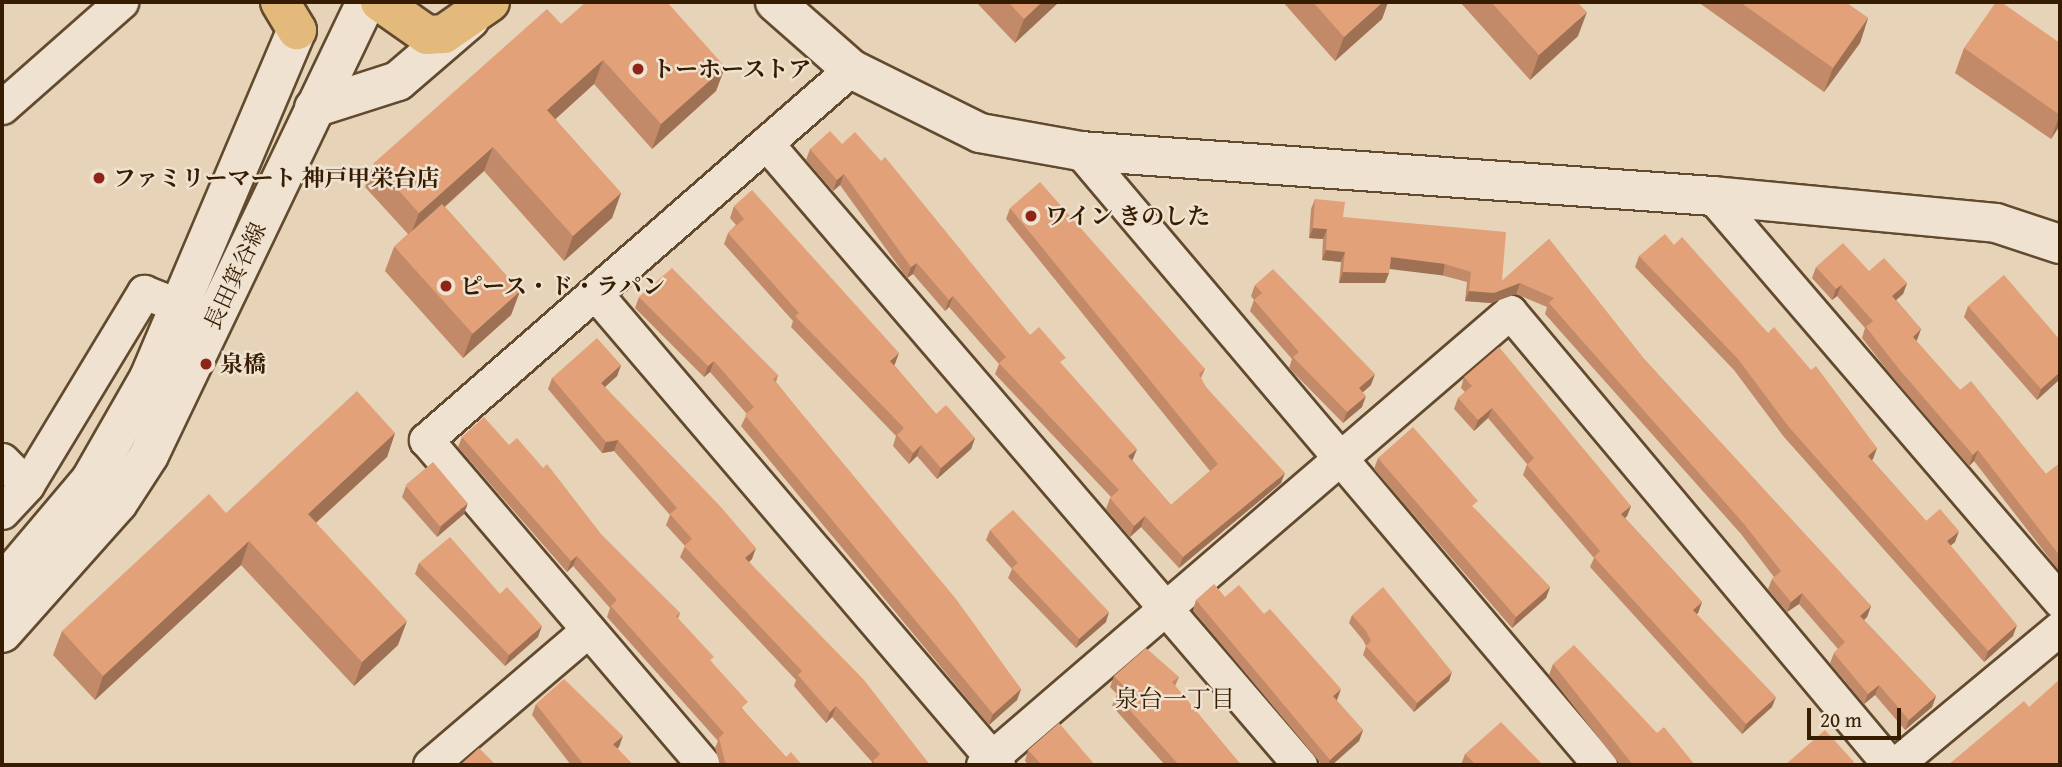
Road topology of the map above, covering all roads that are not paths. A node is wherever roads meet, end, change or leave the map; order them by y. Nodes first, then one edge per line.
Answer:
1 (121, 2) edge
2 (366, 2) edge
3 (380, 2) edge
4 (775, 2) edge
5 (486, 5) edge
6 (297, 11) edge
7 (851, 69) junction
8 (2, 107) edge
9 (314, 108) junction
10 (766, 143) junction
11 (1080, 151) junction
12 (1712, 196) junction
13 (2060, 244) edge
14 (595, 293) junction
15 (182, 307) junction
16 (1340, 458) junction
17 (2, 460) edge
18 (27, 485) junction
19 (2, 512) edge
20 (2, 584) edge
21 (2060, 601) edge
22 (1165, 609) junction
23 (2060, 628) edge
24 (588, 630) junction
25 (2, 634) edge
26 (991, 763) edge
27 (430, 765) edge
28 (704, 765) edge
29 (1300, 765) edge
30 (1600, 765) edge
31 (1892, 765) edge

1 - 8 street
2 - 9 street, 長田箕谷線
3 - 5 main road
4 - 7 street
5 - 9 street
6 - 15 street, 長田箕谷線
7 - 10 street
7 - 11 street
9 - 25 street, 長田箕谷線
10 - 14 street
10 - 22 street
11 - 12 street
11 - 16 street
12 - 13 street
12 - 21 street
14 - 24 street
14 - 26 street
15 - 18 street
15 - 20 street, 長田箕谷線
16 - 22 street
16 - 30 street
16 - 31 street
17 - 18 street
18 - 19 street
22 - 26 street
22 - 29 street
23 - 31 street
24 - 27 street
24 - 28 street

